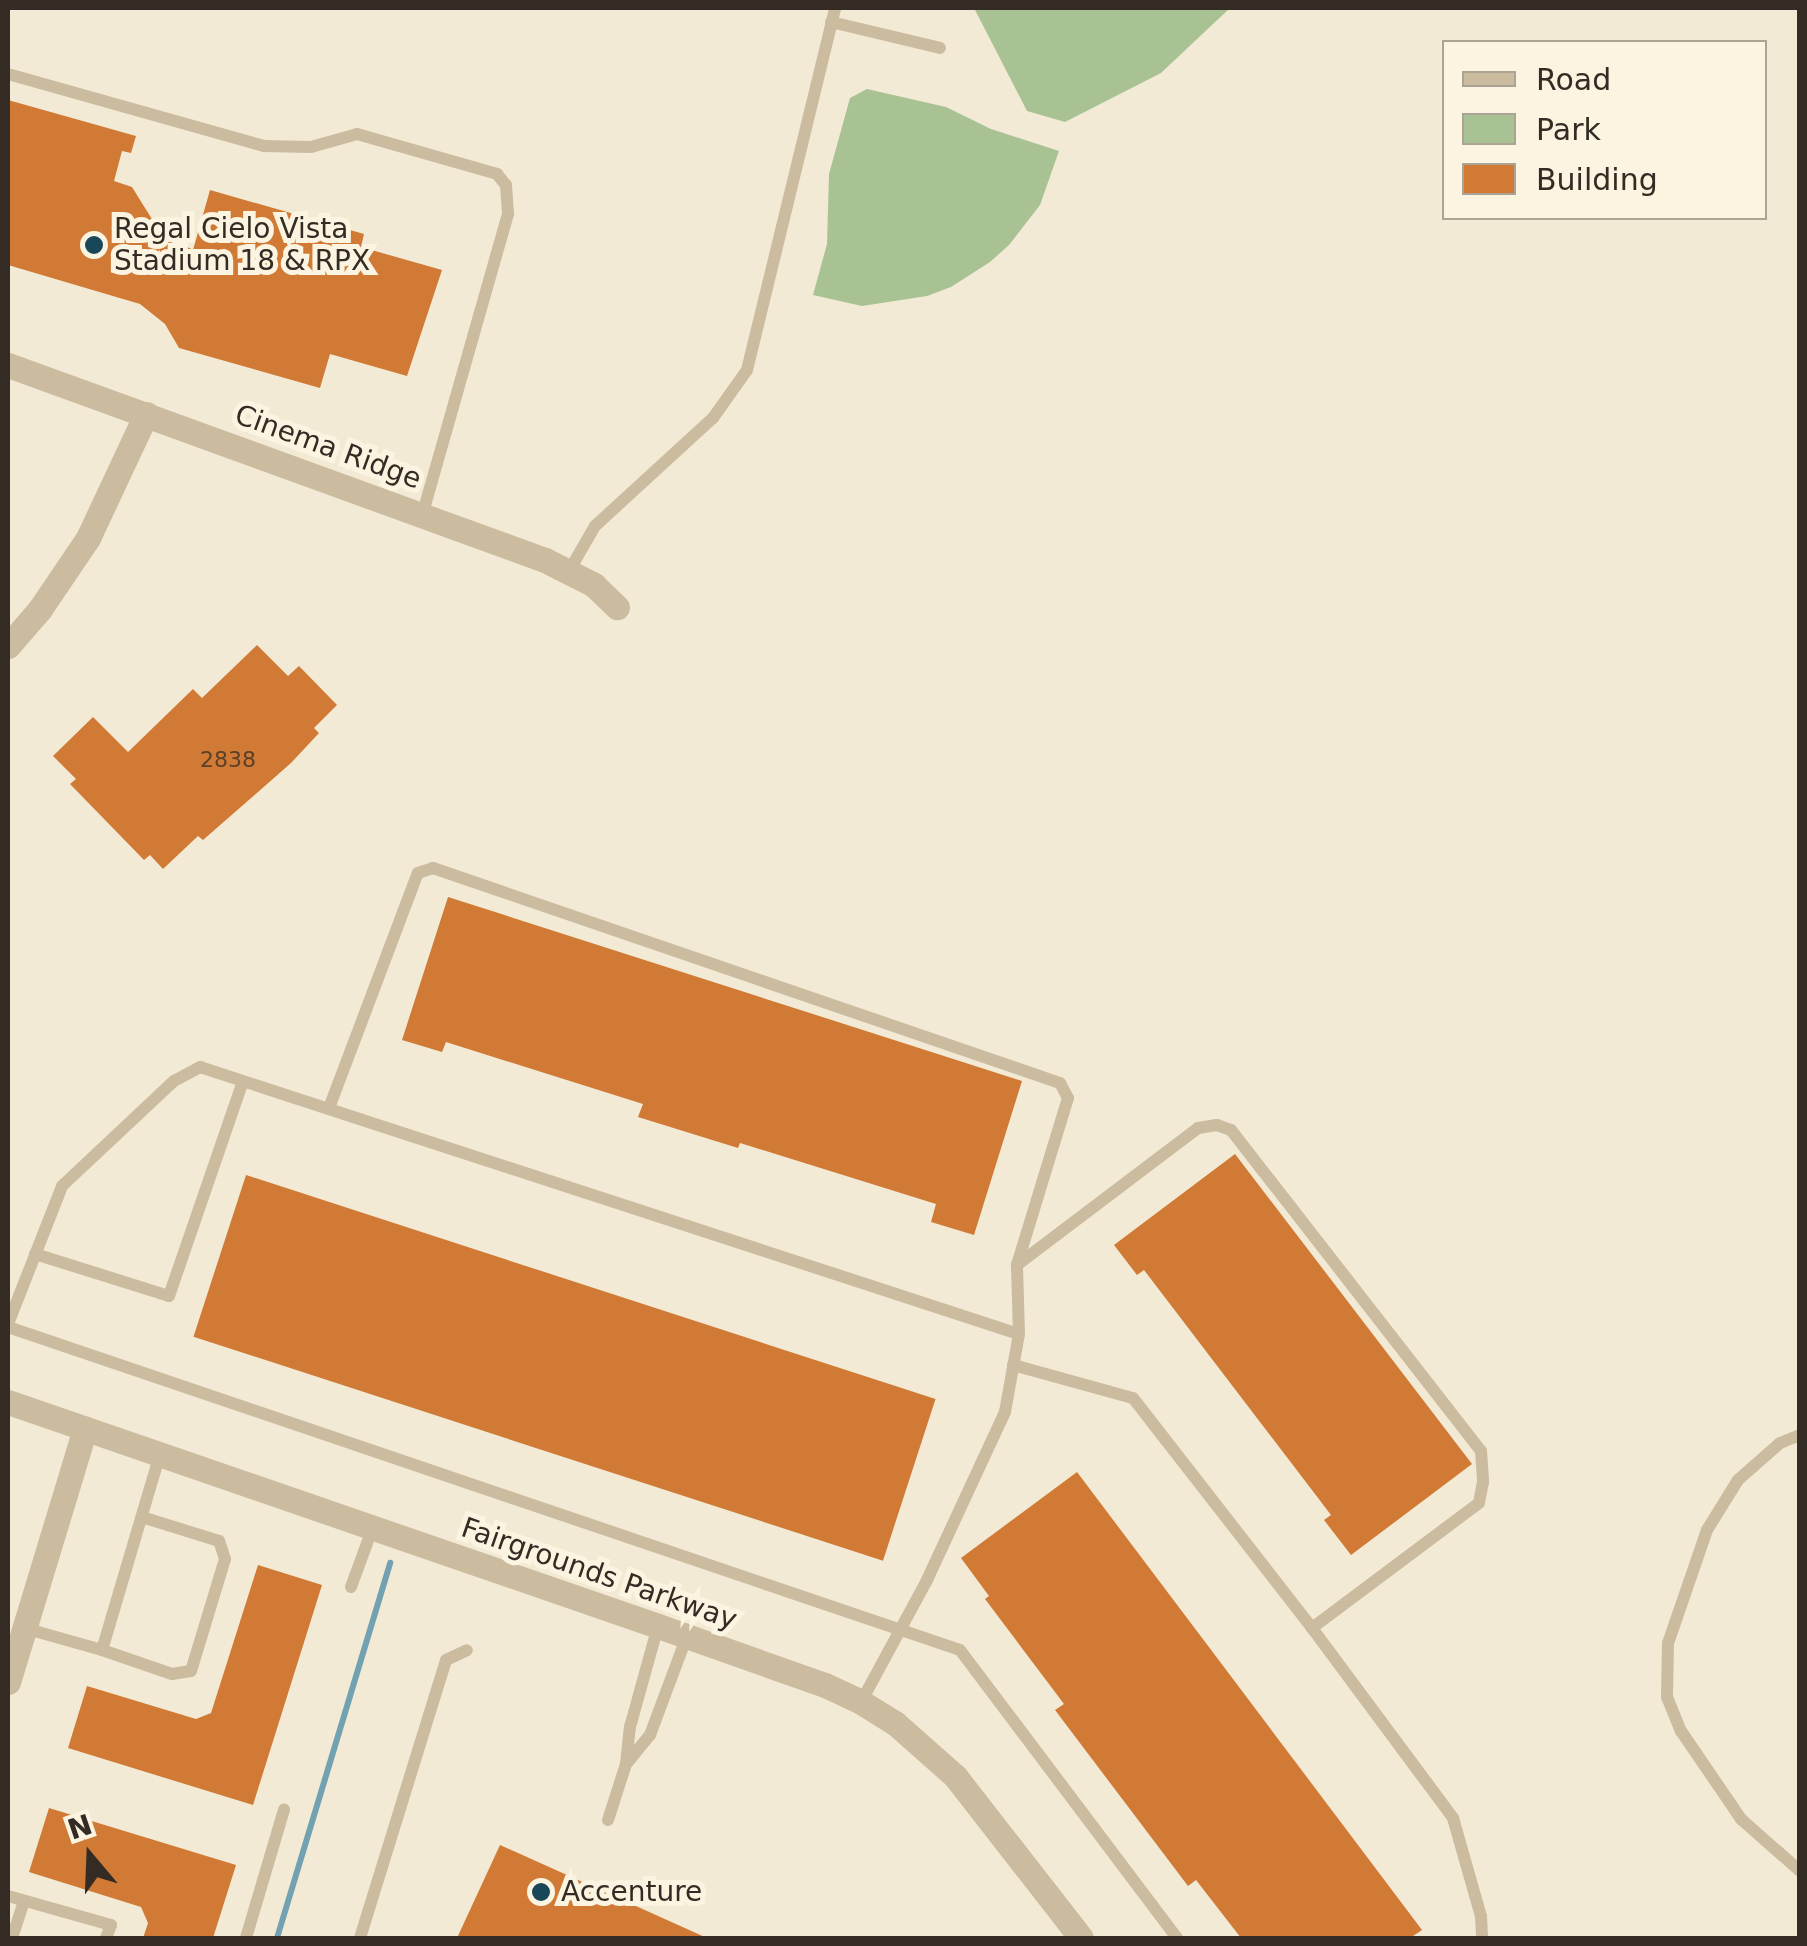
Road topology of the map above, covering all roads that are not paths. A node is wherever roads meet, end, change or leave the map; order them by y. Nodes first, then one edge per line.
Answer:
1 (835, 8) edge
2 (831, 22) junction
3 (940, 48) dead end
4 (8, 74) edge
5 (8, 365) edge
6 (146, 414) junction
7 (424, 513) junction
8 (569, 570) junction
9 (617, 607) dead end
10 (8, 646) edge
11 (244, 1081) junction
12 (329, 1108) junction
13 (35, 1254) junction
14 (1017, 1265) junction
15 (8, 1326) edge
16 (1019, 1334) junction
17 (1014, 1365) junction
18 (8, 1402) edge
19 (85, 1428) junction
20 (1800, 1435) edge
21 (160, 1454) junction
22 (142, 1518) junction
23 (374, 1528) junction
24 (351, 1587) dead end
25 (658, 1626) junction
26 (1312, 1628) junction
27 (900, 1631) junction
28 (17, 1635) edge
29 (687, 1636) junction
30 (102, 1650) junction
31 (467, 1650) dead end
32 (8, 1682) edge
33 (860, 1702) junction
34 (626, 1764) junction
35 (284, 1810) dead end
36 (608, 1820) dead end
37 (1800, 1871) edge
38 (8, 1896) edge
39 (24, 1901) junction
40 (12, 1938) edge
41 (106, 1938) edge
42 (246, 1938) edge
43 (360, 1938) edge
44 (1081, 1938) edge
45 (1177, 1938) edge
46 (1482, 1938) edge

1 - 2 lane
2 - 3 lane
2 - 8 lane
4 - 7 lane
5 - 6 street, Cinema Ridge
6 - 7 street, Cinema Ridge
6 - 10 street
7 - 8 street, Cinema Ridge
8 - 9 street, Cinema Ridge
11 - 12 lane
11 - 13 lane
11 - 13 lane
12 - 14 lane
12 - 16 lane
13 - 15 lane
14 - 16 lane
14 - 26 lane
15 - 27 lane
16 - 17 lane
17 - 26 lane
17 - 27 lane
18 - 19 street, Fairgrounds Parkway
19 - 21 street, Fairgrounds Parkway
19 - 28 street
20 - 37 lane
21 - 22 lane
21 - 23 street, Fairgrounds Parkway
22 - 30 lane
22 - 30 lane
23 - 24 lane
23 - 25 street, Fairgrounds Parkway
25 - 29 street, Fairgrounds Parkway
25 - 34 lane
26 - 46 lane
27 - 33 lane
27 - 45 lane
28 - 30 lane
28 - 32 street
29 - 33 street, Fairgrounds Parkway
29 - 34 lane
31 - 43 lane
33 - 44 street, Fairgrounds Parkway
34 - 36 lane
35 - 42 lane
38 - 39 lane
39 - 40 lane
39 - 41 lane

